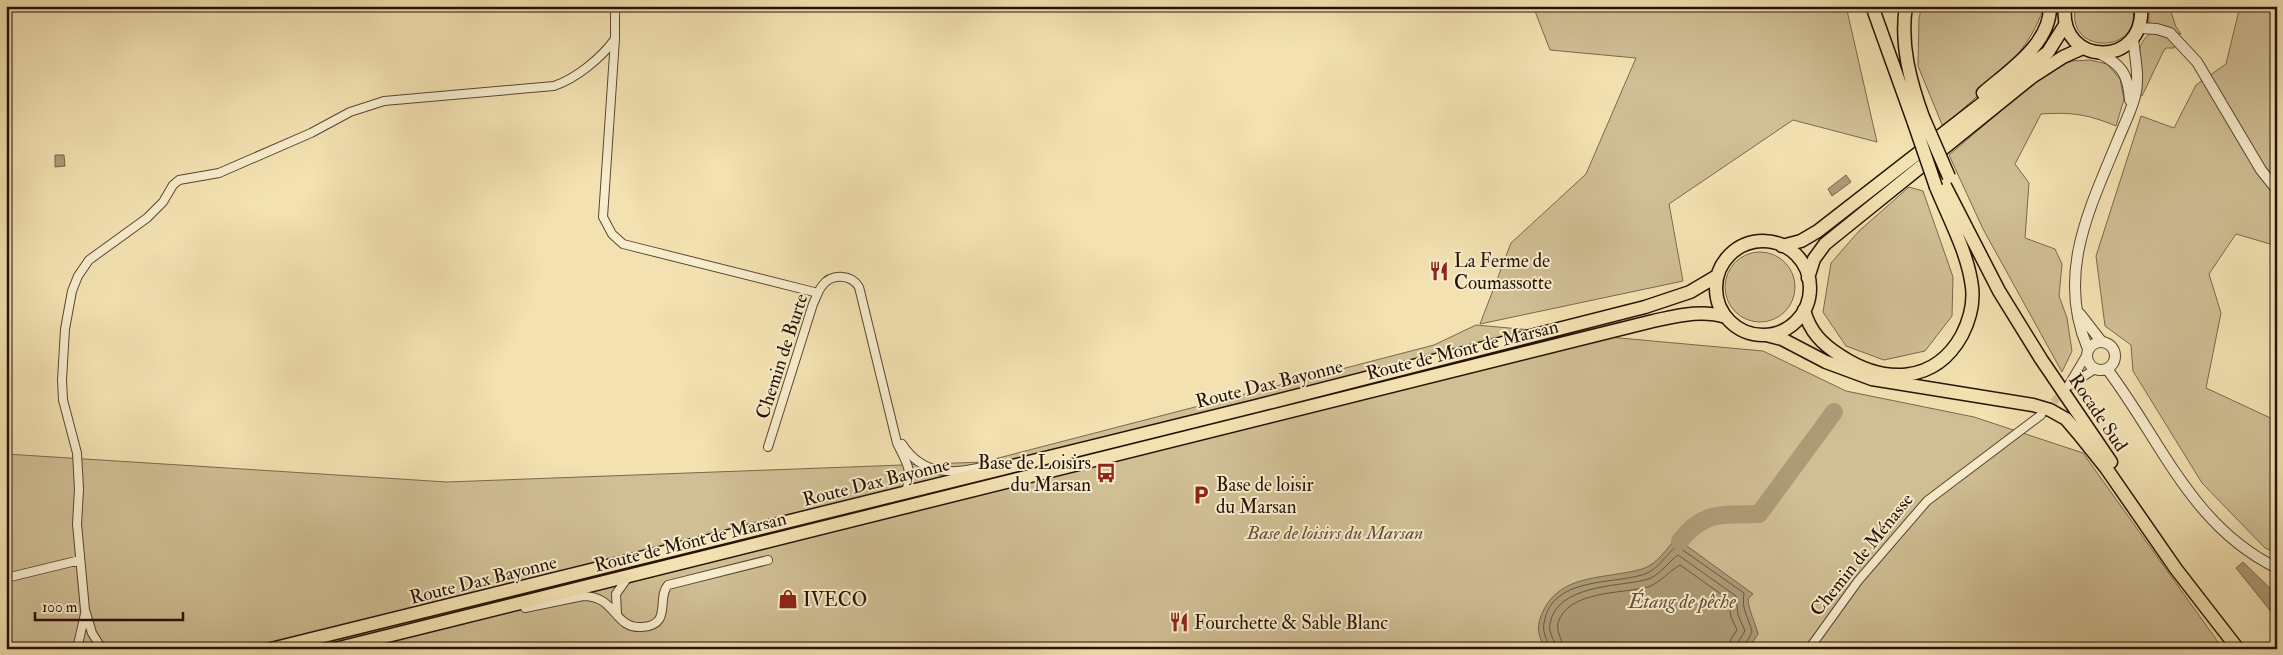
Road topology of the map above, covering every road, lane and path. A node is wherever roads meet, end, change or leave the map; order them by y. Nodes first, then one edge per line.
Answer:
1 (614, 6) edge
2 (1872, 6) edge
3 (1906, 6) edge
4 (2050, 6) edge
5 (2065, 6) edge
6 (2141, 6) edge
7 (2065, 25) junction
8 (2136, 34) junction
9 (614, 39) junction
10 (2083, 48) junction
11 (2099, 53) junction
12 (2130, 109) junction
13 (1919, 120) junction
14 (1948, 131) junction
15 (1943, 182) junction
16 (2277, 190) edge
17 (1782, 246) junction
18 (1717, 276) junction
19 (1808, 278) junction
20 (818, 293) junction
21 (1804, 310) junction
22 (2078, 310) junction
23 (1726, 317) junction
24 (1766, 335) junction
25 (2101, 341) junction
26 (2088, 352) junction
27 (2110, 365) junction
28 (2095, 368) junction
29 (2042, 414) tunnel mouth
30 (894, 429) junction
31 (768, 447) dead end
32 (1089, 448) junction
33 (905, 494) junction
34 (80, 560) junction
35 (768, 560) dead end
36 (2277, 568) edge
37 (629, 576) junction
38 (6, 578) edge
39 (85, 610) junction
40 (617, 616) junction
41 (461, 617) junction
42 (78, 649) edge
43 (102, 649) edge
44 (272, 649) edge
45 (335, 649) edge
46 (1809, 649) edge
47 (2238, 649) edge
48 (2246, 649) edge

1 - 9 street
2 - 13 main road
3 - 13 main road
4 - 14 main road
5 - 7 main road
6 - 8 main road
7 - 10 main road
7 - 14 main road
8 - 11 main road
8 - 12 street
8 - 16 street
9 - 20 street
9 - 34 street
10 - 11 main road
10 - 19 main road
11 - 12 street
12 - 22 street
13 - 15 main road, bridge
14 - 17 main road
15 - 21 main road
15 - 48 main road, Rocade Sud
17 - 18 main road
17 - 19 main road
18 - 23 main road
18 - 32 main road, Route Dax Bayonne
19 - 21 main road
20 - 30 street, Chemin de Burte
20 - 31 street, Chemin de Burte
21 - 24 main road
22 - 25 street
22 - 26 street
23 - 24 main road
23 - 37 main road, Route de Mont de Marsan
24 - 47 main road
25 - 26 street
25 - 27 street
26 - 28 street
26 - 28 street
27 - 28 street
27 - 36 street
29 - 46 street, Chemin de Ménasse
30 - 32 street, Chemin de Burte
30 - 33 street, Chemin de Burte
32 - 33 main road, Route Dax Bayonne
33 - 44 main road, Route Dax Bayonne
34 - 38 street
34 - 39 street
35 - 40 street
37 - 40 street
37 - 41 main road, Route de Mont de Marsan
39 - 42 street
39 - 43 street
40 - 41 street
41 - 45 main road, Route de Mont de Marsan

